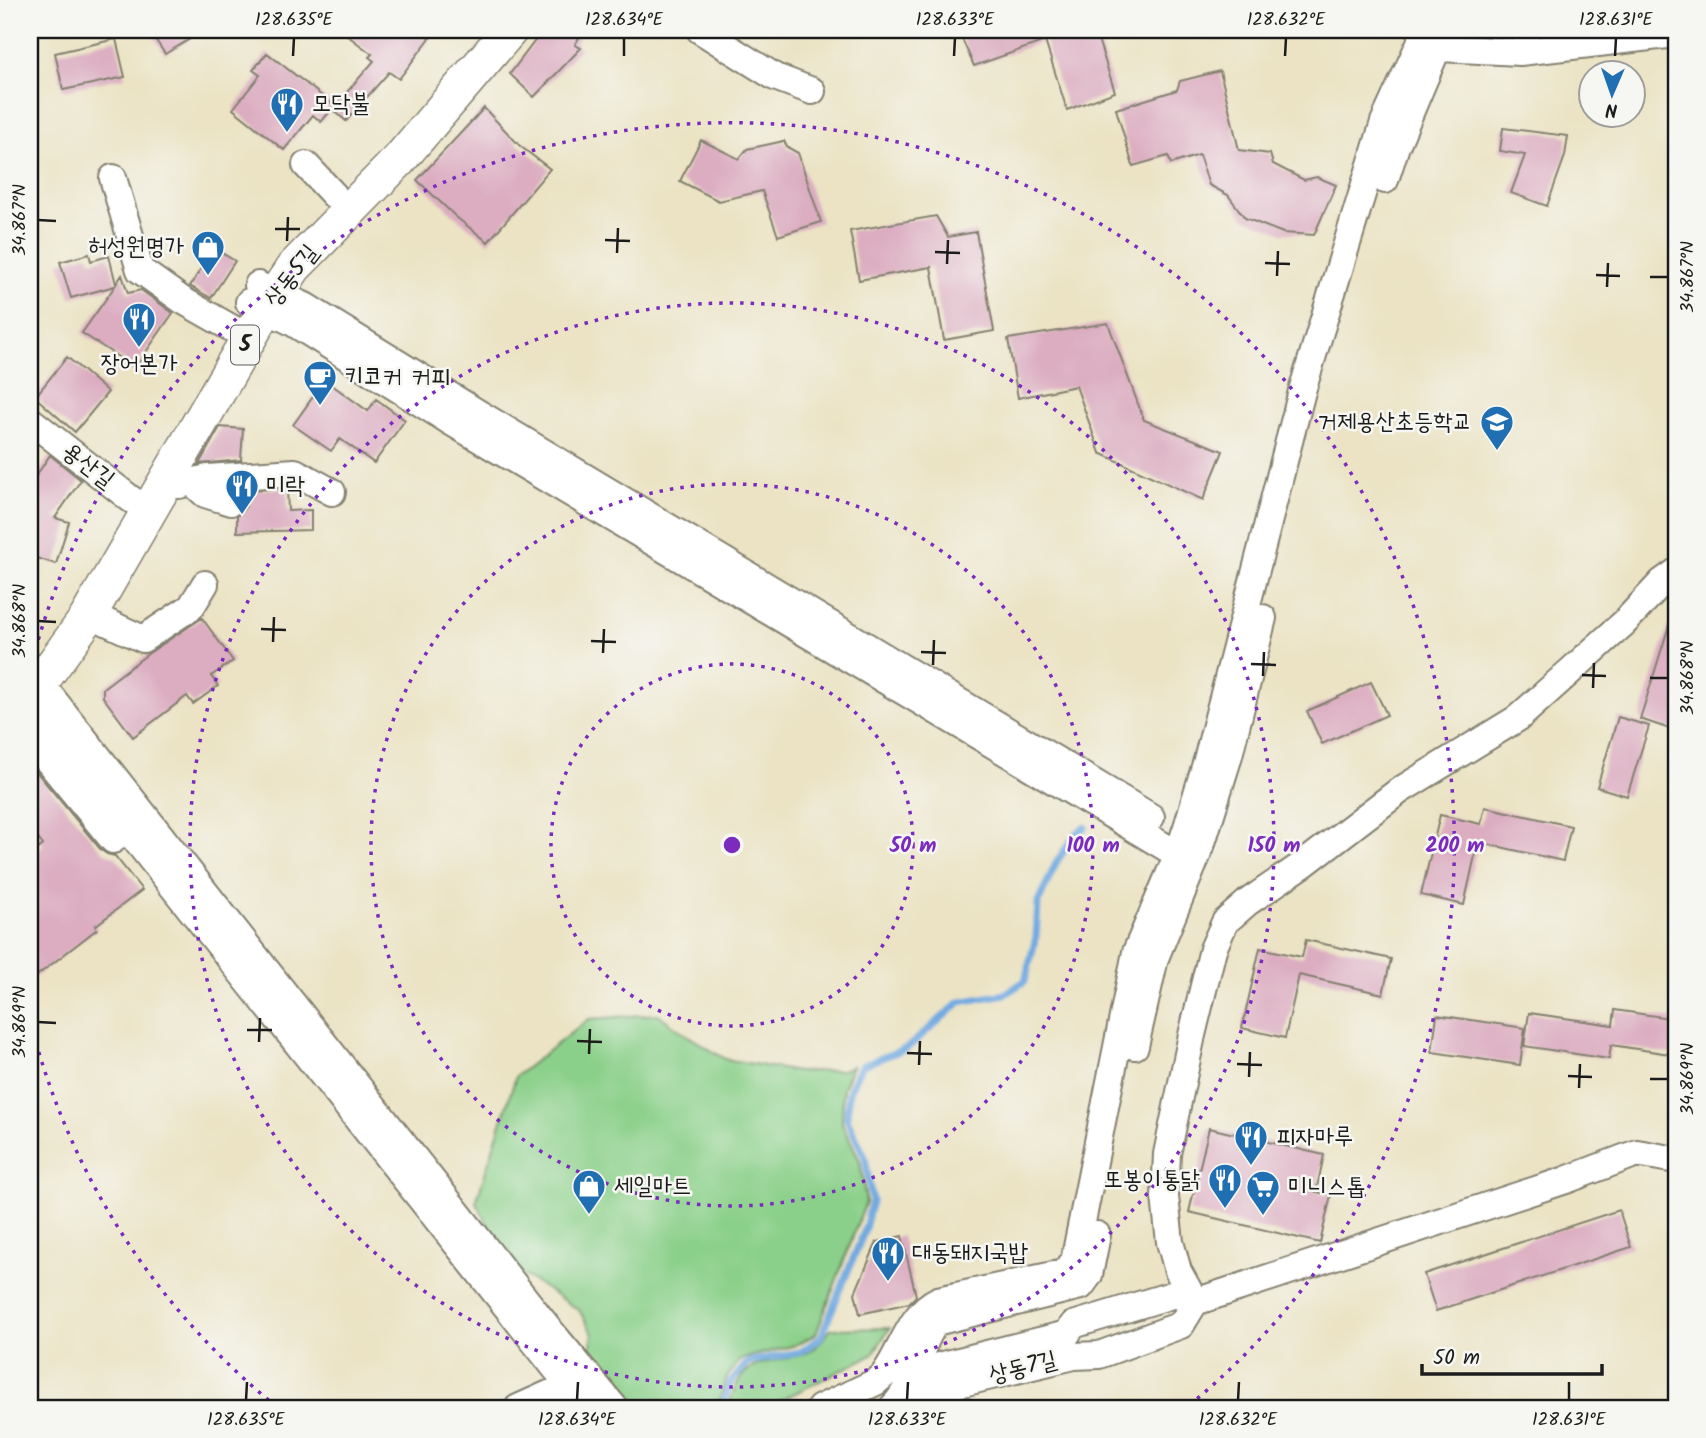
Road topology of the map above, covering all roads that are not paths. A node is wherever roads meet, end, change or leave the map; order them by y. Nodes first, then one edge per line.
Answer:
1 (483, 30) edge
2 (510, 30) edge
3 (700, 30) edge
4 (730, 30) edge
5 (1676, 34) edge
6 (1433, 36) edge
7 (306, 165) dead end
8 (113, 178) dead end
9 (334, 195) junction
10 (256, 303) junction
11 (30, 420) edge
12 (160, 492) junction
13 (332, 492) dead end
14 (231, 502) dead end
15 (1676, 572) edge
16 (205, 584) dead end
17 (89, 614) junction
18 (32, 684) edge
19 (30, 738) edge
20 (1190, 850) junction
21 (152, 887) dead end
22 (1676, 1160) edge
23 (1192, 1308) junction
24 (940, 1313) junction
25 (1070, 1345) junction
26 (965, 1358) junction
27 (914, 1371) junction
28 (871, 1384) junction
29 (569, 1385) junction
30 (518, 1408) edge
31 (587, 1408) edge
32 (615, 1408) edge
33 (820, 1408) edge
34 (893, 1408) edge

1 - 9 main road, 상동5길 / 5
2 - 10 main road, 상동5길 / 5
3 - 4 street
5 - 6 street
6 - 20 street
7 - 9 street
8 - 10 street
9 - 10 main road, 상동5길 / 5
10 - 12 main road, 상동5길 / 5
10 - 20 street
11 - 12 street, 용산길
12 - 13 street
12 - 14 street, 용산길
12 - 17 main road, 상동5길 / 5
12 - 18 main road, 상동5길 / 5
15 - 23 street
16 - 17 street
17 - 18 main road, 상동5길 / 5
18 - 29 street
18 - 32 street
19 - 21 street
20 - 24 street
22 - 23 street
23 - 25 street
23 - 25 street
24 - 26 street
24 - 27 street, 상동7길
24 - 28 street, 상동7길
25 - 26 street, 상동7길
25 - 34 street, 상동7길
26 - 27 street, 상동7길
27 - 28 street, 상동7길
27 - 34 street, 상동7길
28 - 33 street, 상동7길
29 - 30 street
29 - 31 street

